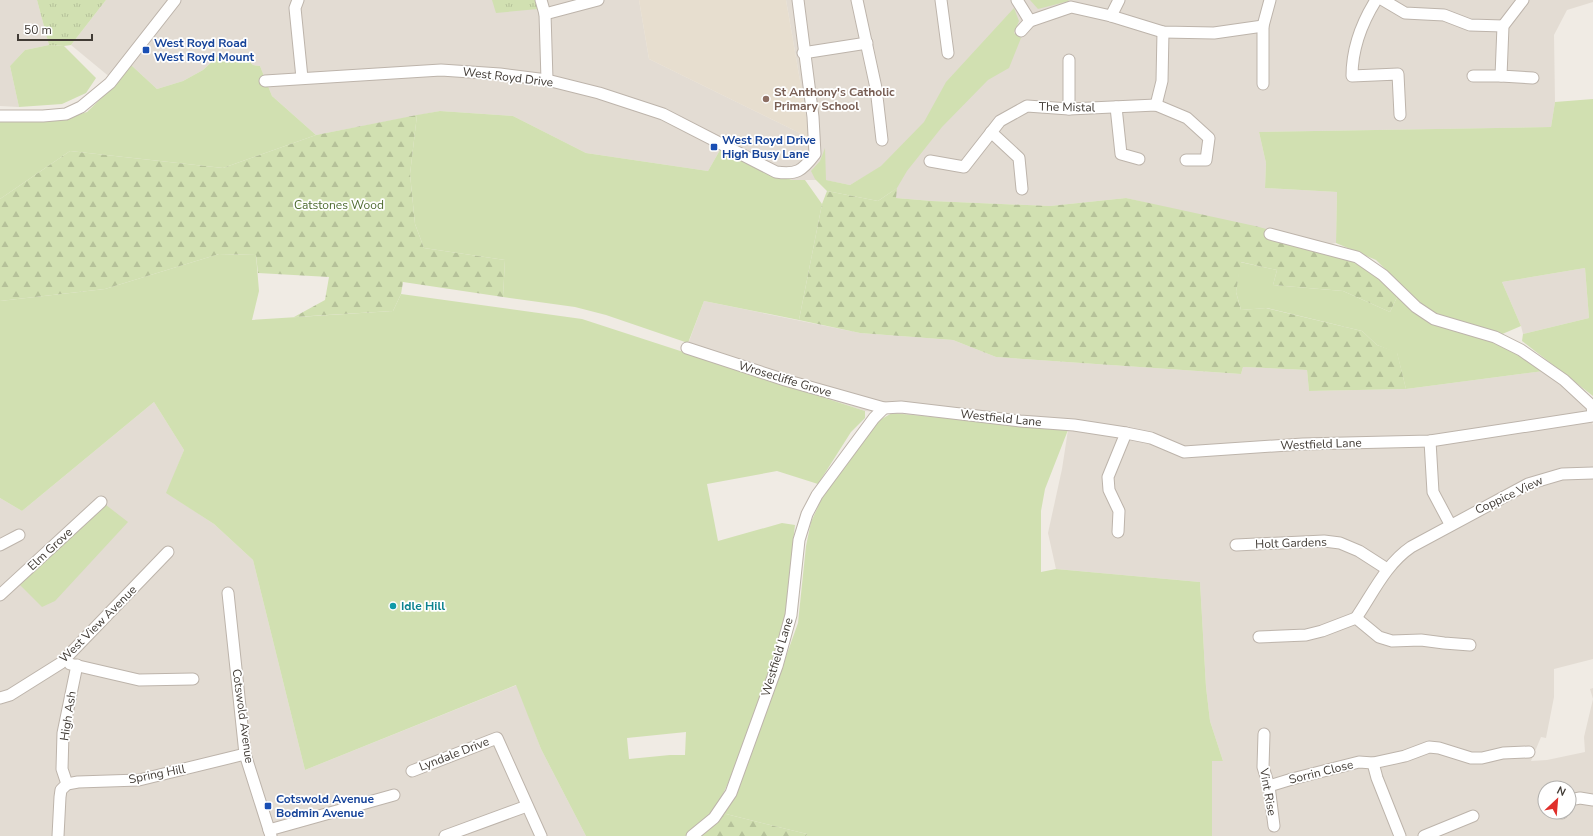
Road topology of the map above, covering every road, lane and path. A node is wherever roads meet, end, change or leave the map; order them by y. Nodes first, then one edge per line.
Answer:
1 (175, 0) edge
2 (298, 0) edge
3 (541, 0) edge
4 (598, 0) edge
5 (798, 0) edge
6 (857, 0) edge
7 (941, 0) edge
8 (1017, 0) edge
9 (1119, 0) edge
10 (1270, 0) edge
11 (1376, 0) edge
12 (1382, 0) edge
13 (1523, 0) edge
14 (545, 14) junction
15 (1111, 16) junction
16 (1030, 21) junction
17 (1263, 26) junction
18 (1503, 26) junction
19 (1021, 31) dead end
20 (1163, 32) junction
21 (867, 43) junction
22 (803, 52) junction
23 (948, 53) dead end
24 (1068, 60) dead end
25 (1473, 76) dead end
26 (1502, 76) junction
27 (302, 78) junction
28 (1533, 78) dead end
29 (547, 80) junction
30 (265, 81) dead end
31 (1263, 84) dead end
32 (1156, 105) junction
33 (1116, 106) junction
34 (1069, 109) junction
35 (1400, 115) dead end
36 (0, 116) edge
37 (991, 132) junction
38 (882, 140) dead end
39 (1139, 159) dead end
40 (1186, 160) dead end
41 (930, 161) dead end
42 (1022, 189) dead end
43 (1270, 234) dead end
44 (687, 348) dead end
45 (884, 408) junction
46 (1593, 415) edge
47 (1126, 433) junction
48 (1430, 441) junction
49 (1593, 473) edge
50 (101, 502) dead end
51 (1450, 524) junction
52 (1118, 532) dead end
53 (19, 535) dead end
54 (0, 545) edge
55 (1236, 545) dead end
56 (168, 552) dead end
57 (1387, 569) junction
58 (228, 593) dead end
59 (0, 595) edge
60 (1356, 618) junction
61 (1259, 637) dead end
62 (1470, 645) dead end
63 (61, 663) junction
64 (77, 665) junction
65 (193, 679) dead end
66 (0, 698) edge
67 (1264, 734) dead end
68 (1529, 752) dead end
69 (246, 754) junction
70 (1373, 763) junction
71 (412, 771) dead end
72 (67, 784) junction
73 (1270, 786) junction
74 (394, 795) dead end
75 (1577, 799) edge
76 (1593, 800) edge
77 (527, 806) junction
78 (1473, 816) dead end
79 (1274, 826) dead end
80 (270, 833) edge
81 (58, 836) edge
82 (445, 836) edge
83 (541, 836) edge
84 (692, 836) edge
85 (1400, 836) edge
86 (1424, 836) edge

1 - 36 street
2 - 27 street
3 - 14 street
4 - 14 street
5 - 22 street
6 - 21 street
7 - 23 street
8 - 16 street
9 - 15 street
10 - 17 street
11 - 35 street
12 - 18 street
13 - 18 street
14 - 29 street
15 - 16 street
15 - 20 street
16 - 19 street
17 - 20 street
17 - 31 street
18 - 26 street
20 - 32 street
21 - 22 street
21 - 38 street
22 - 29 street, West Royd Drive
24 - 34 street
25 - 26 street
26 - 28 street
27 - 29 street, West Royd Drive
27 - 30 street, West Royd Drive
32 - 33 street, The Mistal
32 - 40 street
33 - 34 street, The Mistal
33 - 39 street
34 - 37 street, The Mistal
37 - 41 street, The Mistal
37 - 42 street
43 - 46 street
44 - 45 street, Wrosecliffe Grove
45 - 47 street, Westfield Lane
45 - 84 street, Westfield Lane
46 - 48 street, Westfield Lane
47 - 48 street, Westfield Lane
47 - 52 street
48 - 51 street
49 - 51 street, Coppice View
50 - 59 street, Elm Grove
51 - 57 street, Coppice View
53 - 54 street
55 - 57 street, Holt Gardens
56 - 63 street, West View Avenue
57 - 60 street, Coppice View
58 - 69 street, Cotswold Avenue
60 - 61 street
60 - 62 street
63 - 64 street
63 - 66 street, West View Avenue
64 - 65 street
64 - 72 street, High Ash
67 - 73 street, Vint Rise
68 - 70 street, Sorrin Close
69 - 72 street, Spring Hill
69 - 80 street, Cotswold Avenue
70 - 73 street, Sorrin Close
70 - 85 street
71 - 77 street, Lyndale Drive
72 - 81 street
73 - 79 street, Vint Rise
74 - 80 street
75 - 76 street
77 - 82 street
77 - 83 street
78 - 86 street

